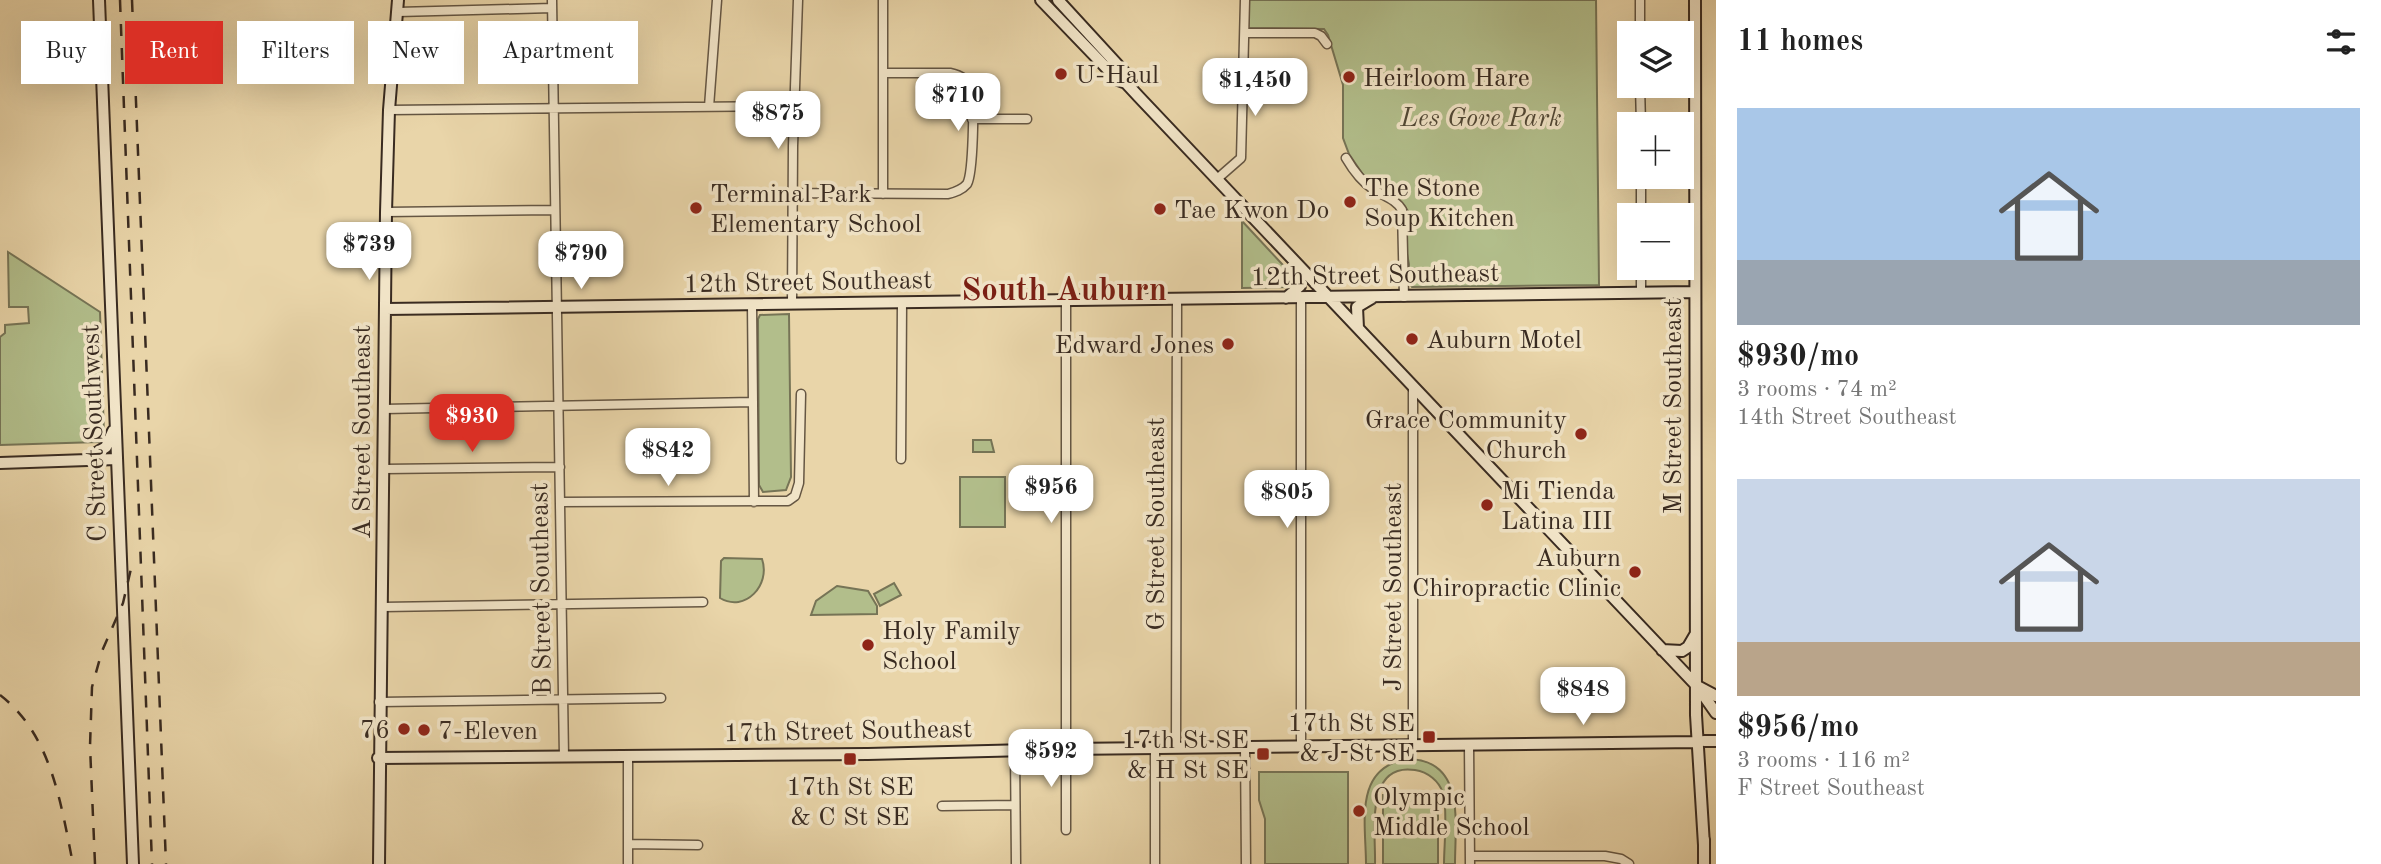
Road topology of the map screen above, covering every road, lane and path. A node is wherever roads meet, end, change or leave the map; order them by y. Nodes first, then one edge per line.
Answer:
1 (99, 0) edge
2 (398, 0) edge
3 (717, 0) edge
4 (798, 0) edge
5 (883, 0) edge
6 (1041, 0) edge
7 (1058, 0) edge
8 (1245, 0) edge
9 (1640, 0) edge
10 (1695, 0) edge
11 (552, 4) edge
12 (398, 12) junction
13 (1640, 21) edge
14 (1245, 33) junction
15 (1327, 44) dead end
16 (883, 73) junction
17 (1126, 83) junction
18 (794, 106) junction
19 (709, 107) junction
20 (554, 109) junction
21 (389, 110) junction
22 (972, 119) junction
23 (1027, 119) dead end
24 (1346, 158) dead end
25 (1216, 179) junction
26 (793, 193) junction
27 (883, 194) junction
28 (554, 210) junction
29 (386, 212) junction
30 (1301, 269) junction
31 (1641, 280) edge
32 (1694, 292) junction
33 (1641, 293) junction
34 (1374, 297) junction
35 (1404, 297) junction
36 (1286, 298) junction
37 (1301, 298) junction
38 (1328, 298) junction
39 (1177, 300) junction
40 (1066, 301) junction
41 (902, 303) junction
42 (792, 304) junction
43 (752, 305) junction
44 (556, 307) junction
45 (385, 309) junction
46 (1358, 328) junction
47 (1413, 386) junction
48 (801, 394) dead end
49 (752, 402) junction
50 (558, 406) junction
51 (384, 409) junction
52 (116, 418) junction
53 (117, 459) junction
54 (901, 459) dead end
55 (77, 460) junction
56 (0, 463) edge
57 (560, 467) junction
58 (384, 469) junction
59 (561, 502) junction
60 (754, 502) junction
61 (704, 603) dead end
62 (562, 604) junction
63 (383, 607) junction
64 (1697, 633) junction
65 (1662, 650) junction
66 (1697, 686) junction
67 (1716, 696) edge
68 (661, 698) dead end
69 (562, 700) junction
70 (379, 702) junction
71 (1716, 713) edge
72 (1716, 741) edge
73 (1700, 742) junction
74 (1469, 744) junction
75 (1301, 746) junction
76 (1413, 746) junction
77 (1155, 747) junction
78 (1175, 747) junction
79 (1245, 747) junction
80 (1066, 749) junction
81 (1015, 750) junction
82 (628, 756) junction
83 (564, 757) junction
84 (379, 758) junction
85 (1015, 805) junction
86 (942, 806) dead end
87 (1066, 830) dead end
88 (628, 844) junction
89 (698, 845) dead end
90 (1470, 860) edge
91 (133, 864) edge
92 (379, 864) edge
93 (628, 864) edge
94 (1016, 864) edge
95 (1155, 864) edge
96 (1246, 864) edge
97 (1629, 864) edge
98 (1704, 864) edge

1 - 52 main road, C Street Southwest
2 - 12 main road, A Street Southeast
3 - 19 street
4 - 18 street
5 - 16 street
6 - 17 main road
7 - 17 main road
8 - 14 street
9 - 13 street
10 - 32 main road, M Street Southeast
11 - 12 street
11 - 20 street, B Street Southeast
12 - 21 main road, A Street Southeast
14 - 15 street
14 - 25 street
16 - 22 street
16 - 27 street
17 - 25 main road
18 - 19 street
18 - 26 street
19 - 20 street
20 - 21 street
20 - 28 street, B Street Southeast
21 - 29 main road, A Street Southeast
22 - 23 street
22 - 27 street
24 - 35 street
25 - 30 main road
26 - 27 street
26 - 42 street
28 - 29 street
28 - 44 street, B Street Southeast
29 - 45 main road, A Street Southeast
30 - 36 main road
30 - 38 main road
31 - 33 street
32 - 33 main road, 12th Street Southeast
32 - 64 main road, M Street Southeast
33 - 35 main road, 12th Street Southeast
34 - 35 main road, 12th Street Southeast
34 - 38 main road, 12th Street Southeast
34 - 46 main road
36 - 37 main road, 12th Street Southeast
36 - 39 main road, 12th Street Southeast
37 - 38 main road, 12th Street Southeast
37 - 75 street
38 - 46 main road
39 - 40 main road, 12th Street Southeast
39 - 78 street, G Street Southeast
40 - 41 main road, 12th Street Southeast
40 - 80 street
41 - 42 main road, 12th Street Southeast
41 - 54 street
42 - 43 main road, 12th Street Southeast
43 - 44 main road, 12th Street Southeast
43 - 49 street
44 - 45 main road, 12th Street Southeast
44 - 50 street, B Street Southeast
45 - 51 main road, A Street Southeast
46 - 47 main road
47 - 65 main road
47 - 76 street, J Street Southeast
48 - 60 street
49 - 50 street
49 - 60 street
50 - 51 street
50 - 57 street, B Street Southeast
51 - 58 main road, A Street Southeast
52 - 53 main road, C Street Southwest
52 - 55 main road
53 - 55 main road
53 - 91 main road, C Street Southwest
55 - 56 main road
57 - 58 street
57 - 59 street, B Street Southeast
58 - 63 main road, A Street Southeast
59 - 60 street
59 - 62 street, B Street Southeast
61 - 62 street
62 - 63 street
62 - 69 street, B Street Southeast
63 - 70 main road, A Street Southeast
64 - 65 main road
64 - 66 main road, M Street Southeast
65 - 66 main road
66 - 67 main road
66 - 71 main road
66 - 73 main road, M Street Southeast
68 - 69 street
69 - 70 street
69 - 83 street, B Street Southeast
70 - 84 main road, A Street Southeast
72 - 73 main road, 17th Street Southeast
73 - 74 main road, 17th Street Southeast
73 - 98 main road, M Street Southeast
74 - 76 main road, 17th Street Southeast
74 - 90 street
75 - 76 main road, 17th Street Southeast
75 - 79 main road, 17th Street Southeast
77 - 78 main road, 17th Street Southeast
77 - 80 main road, 17th Street Southeast
77 - 95 street
78 - 79 main road, 17th Street Southeast
79 - 96 street
80 - 81 main road, 17th Street Southeast
80 - 87 street
81 - 82 main road, 17th Street Southeast
81 - 85 street
82 - 83 main road, 17th Street Southeast
82 - 88 street
83 - 84 main road, 17th Street Southeast
84 - 92 main road, A Street Southeast
85 - 86 street
85 - 94 street
88 - 89 street
88 - 93 street
90 - 97 street

